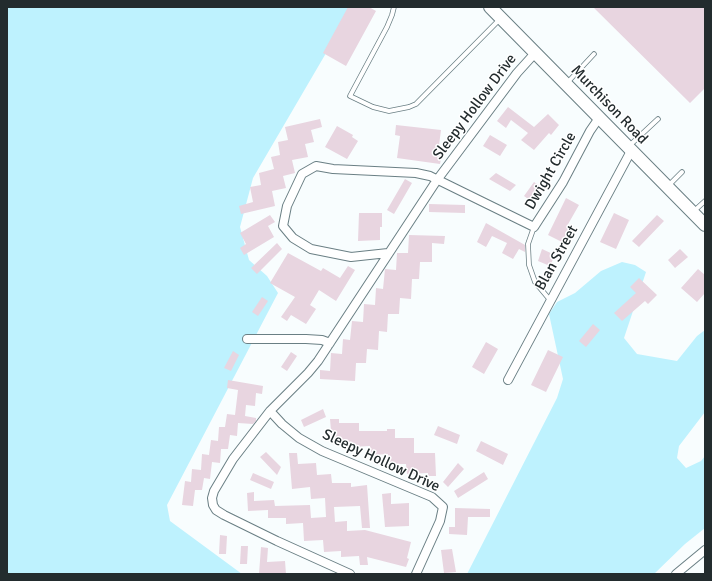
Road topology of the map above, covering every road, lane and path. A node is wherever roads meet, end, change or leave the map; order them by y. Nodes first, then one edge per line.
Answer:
1 (394, 7) edge
2 (490, 7) edge
3 (502, 18) junction
4 (536, 52) junction
5 (594, 54) dead end
6 (567, 84) junction
7 (599, 118) junction
8 (658, 119) dead end
9 (629, 149) junction
10 (682, 172) dead end
11 (437, 180) junction
12 (667, 187) junction
13 (705, 201) edge
14 (693, 212) junction
15 (705, 225) edge
16 (534, 227) junction
17 (388, 253) junction
18 (550, 300) junction
19 (248, 340) dead end
20 (330, 343) junction
21 (508, 380) dead end
22 (270, 411) junction
23 (705, 550) edge
24 (350, 574) edge
25 (416, 574) edge
26 (676, 574) edge

1 - 3 lane
2 - 3 main road, Murchison Road
3 - 4 main road, Murchison Road
4 - 6 main road, Murchison Road
4 - 11 street, Sleepy Hollow Drive
5 - 6 lane
6 - 7 main road, Murchison Road
7 - 9 main road, Murchison Road
7 - 16 street, Dwight Circle
8 - 9 lane
9 - 12 main road, Murchison Road
9 - 18 street, Blan Street
10 - 12 lane
11 - 16 street, Dwight Circle
11 - 17 street, Sleepy Hollow Drive
11 - 17 street, Sleepy Hollow Drive
12 - 14 main road, Murchison Road
13 - 14 lane
14 - 15 main road, Murchison Road
16 - 18 lane
17 - 20 street, Sleepy Hollow Drive
18 - 21 street, Blan Street
19 - 20 street
20 - 22 street, Sleepy Hollow Drive
22 - 24 street, Sleepy Hollow Drive
22 - 25 street, Sleepy Hollow Drive
23 - 26 street

